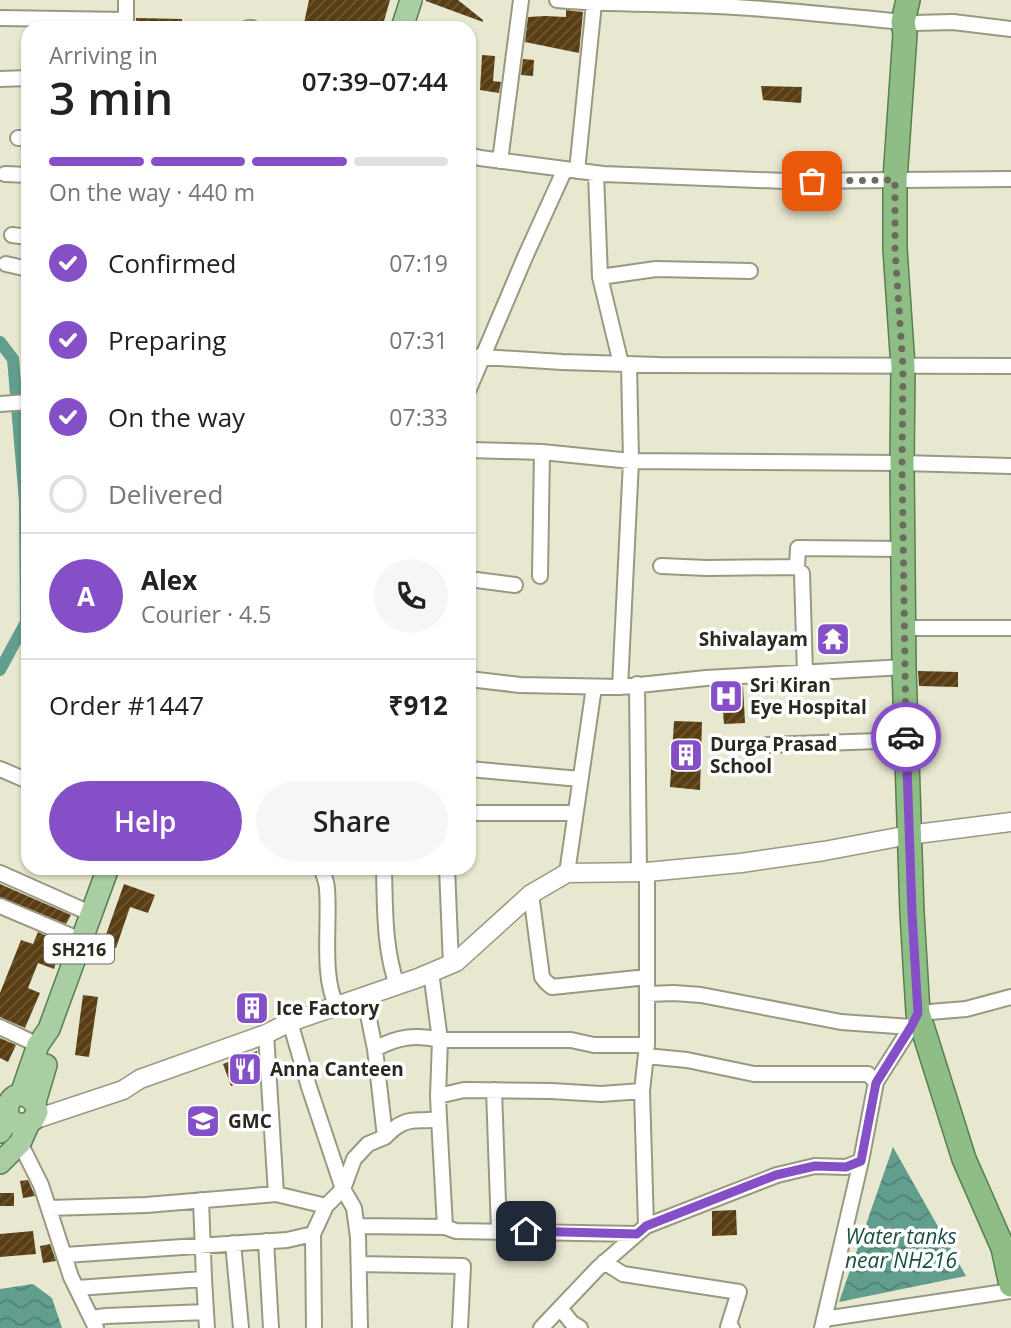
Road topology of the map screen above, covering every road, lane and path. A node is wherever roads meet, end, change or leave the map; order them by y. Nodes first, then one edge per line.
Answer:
1 (126, 0) edge
2 (411, 0) edge
3 (521, 0) edge
4 (557, 0) edge
5 (922, 0) edge
6 (598, 2) edge
7 (719, 3) edge
8 (0, 18) edge
9 (908, 20) edge
10 (63, 21) edge
11 (126, 21) edge
12 (404, 21) edge
13 (1011, 29) edge
14 (21, 78) edge
15 (0, 79) edge
16 (476, 156) edge
17 (500, 161) junction
18 (571, 170) junction
19 (5, 174) dead end
20 (596, 174) junction
21 (21, 175) edge
22 (1011, 179) edge
23 (895, 180) junction
24 (12, 235) dead end
25 (21, 236) edge
26 (6, 264) dead end
27 (21, 267) edge
28 (750, 271) dead end
29 (600, 277) junction
30 (476, 355) edge
31 (476, 357) edge
32 (625, 364) junction
33 (1011, 366) edge
34 (903, 367) junction
35 (21, 402) edge
36 (0, 404) edge
37 (476, 450) edge
38 (542, 452) junction
39 (631, 461) junction
40 (902, 463) junction
41 (1011, 466) edge
42 (903, 549) junction
43 (661, 566) dead end
44 (802, 573) dead end
45 (540, 576) dead end
46 (476, 580) edge
47 (515, 585) dead end
48 (904, 628) junction
49 (1011, 628) edge
50 (904, 667) junction
51 (805, 673) junction
52 (476, 680) edge
53 (637, 684) junction
54 (594, 687) junction
55 (620, 687) junction
56 (906, 740) junction
57 (767, 745) dead end
58 (0, 769) edge
59 (476, 770) edge
60 (21, 778) edge
61 (580, 779) junction
62 (476, 813) edge
63 (575, 813) junction
64 (1011, 822) edge
65 (909, 835) junction
66 (643, 872) junction
67 (0, 873) edge
68 (567, 873) junction
69 (106, 875) edge
70 (324, 875) edge
71 (384, 875) edge
72 (447, 875) edge
73 (531, 894) junction
74 (0, 906) edge
75 (92, 914) junction
76 (83, 941) junction
77 (451, 965) junction
78 (431, 972) junction
79 (648, 977) junction
80 (397, 985) junction
81 (648, 994) junction
82 (364, 995) junction
83 (1011, 996) edge
84 (337, 1006) junction
85 (914, 1020) junction
86 (290, 1022) junction
87 (0, 1027) edge
88 (266, 1034) junction
89 (43, 1037) junction
90 (440, 1040) junction
91 (375, 1049) junction
92 (647, 1051) junction
93 (876, 1083) junction
94 (494, 1090) junction
95 (642, 1091) junction
96 (438, 1096) junction
97 (23, 1114) edge
98 (439, 1118) junction
99 (385, 1137) junction
100 (20, 1143) junction
101 (861, 1161) junction
102 (0, 1163) edge
103 (343, 1189) junction
104 (276, 1194) junction
105 (201, 1200) junction
106 (326, 1206) junction
107 (49, 1209) junction
108 (356, 1226) junction
109 (445, 1227) junction
110 (641, 1230) junction
111 (499, 1231) junction
112 (313, 1234) junction
113 (266, 1241) junction
114 (233, 1243) junction
115 (202, 1245) junction
116 (1007, 1248) edge
117 (65, 1255) junction
118 (604, 1262) junction
119 (359, 1264) junction
120 (204, 1279) junction
121 (1011, 1285) edge
122 (77, 1288) junction
123 (1011, 1291) edge
124 (560, 1308) junction
125 (206, 1312) junction
126 (94, 1323) edge
127 (823, 1324) edge
128 (574, 1326) edge
129 (207, 1328) edge
130 (241, 1328) edge
131 (271, 1328) edge
132 (314, 1328) edge
133 (360, 1328) edge
134 (460, 1328) edge
135 (541, 1328) edge
136 (729, 1328) edge

1 - 11 street
2 - 12 main road
3 - 17 street
4 - 6 street
5 - 9 highway
6 - 7 street
6 - 18 street
7 - 9 street
8 - 10 street
9 - 13 street
9 - 23 highway
14 - 15 street
16 - 17 street
17 - 18 street
18 - 20 street
18 - 30 street
19 - 21 street
20 - 23 street
20 - 29 street
22 - 23 street
23 - 34 highway
24 - 25 street
26 - 27 street
28 - 29 street
29 - 32 street
31 - 32 street
32 - 34 street
32 - 39 street
33 - 34 street
34 - 40 highway
35 - 36 street
37 - 38 street
38 - 39 street
38 - 45 street
39 - 40 street
39 - 55 street
40 - 41 street
40 - 42 highway
42 - 43 street
42 - 48 highway
44 - 51 street
46 - 47 street
48 - 49 street
48 - 50 highway
50 - 51 street
50 - 56 highway
51 - 53 street
52 - 54 street
53 - 55 street
53 - 66 street
54 - 55 street
54 - 61 street
56 - 57 street
56 - 65 highway
58 - 60 street
59 - 61 street
61 - 63 street
62 - 63 street
63 - 68 street
64 - 65 street
65 - 66 street
65 - 85 highway
66 - 68 street
66 - 79 street
67 - 75 street
68 - 73 street
69 - 75 main road, SH216
70 - 84 street
71 - 80 street
72 - 77 street
73 - 77 street
73 - 79 street
74 - 76 street
75 - 76 main road, SH216
76 - 89 main road, SH216
77 - 78 street
78 - 80 street
78 - 90 street
79 - 81 street
80 - 82 street
81 - 85 street
81 - 92 street
82 - 84 street
82 - 91 street
83 - 85 street
84 - 86 street
85 - 93 street
85 - 116 highway
86 - 88 street
86 - 103 street
87 - 89 street
88 - 97 street
88 - 104 street
89 - 97 main road, SH216
90 - 91 street
90 - 92 street
90 - 96 street
91 - 99 street
92 - 93 street
92 - 95 street
93 - 101 street
94 - 95 street
94 - 96 street
94 - 111 street
95 - 110 street
96 - 98 street
97 - 100 main road
98 - 99 street
98 - 109 street
99 - 103 street
100 - 102 main road
100 - 107 street
101 - 110 street
101 - 127 street
103 - 106 street
103 - 108 street
104 - 105 street
104 - 106 street
105 - 107 street
105 - 115 street
106 - 112 street
107 - 117 street
108 - 109 street
108 - 119 street
109 - 111 street
110 - 111 street
110 - 118 street
112 - 113 street
112 - 132 street
113 - 114 street
113 - 131 street
114 - 115 street
114 - 130 street
115 - 117 street
115 - 120 street
116 - 121 highway
117 - 122 street
118 - 124 street
118 - 136 street
119 - 133 street
119 - 134 street
120 - 122 street
120 - 125 street
122 - 126 street
123 - 127 street
124 - 128 street
124 - 135 street
125 - 126 street
125 - 129 street

